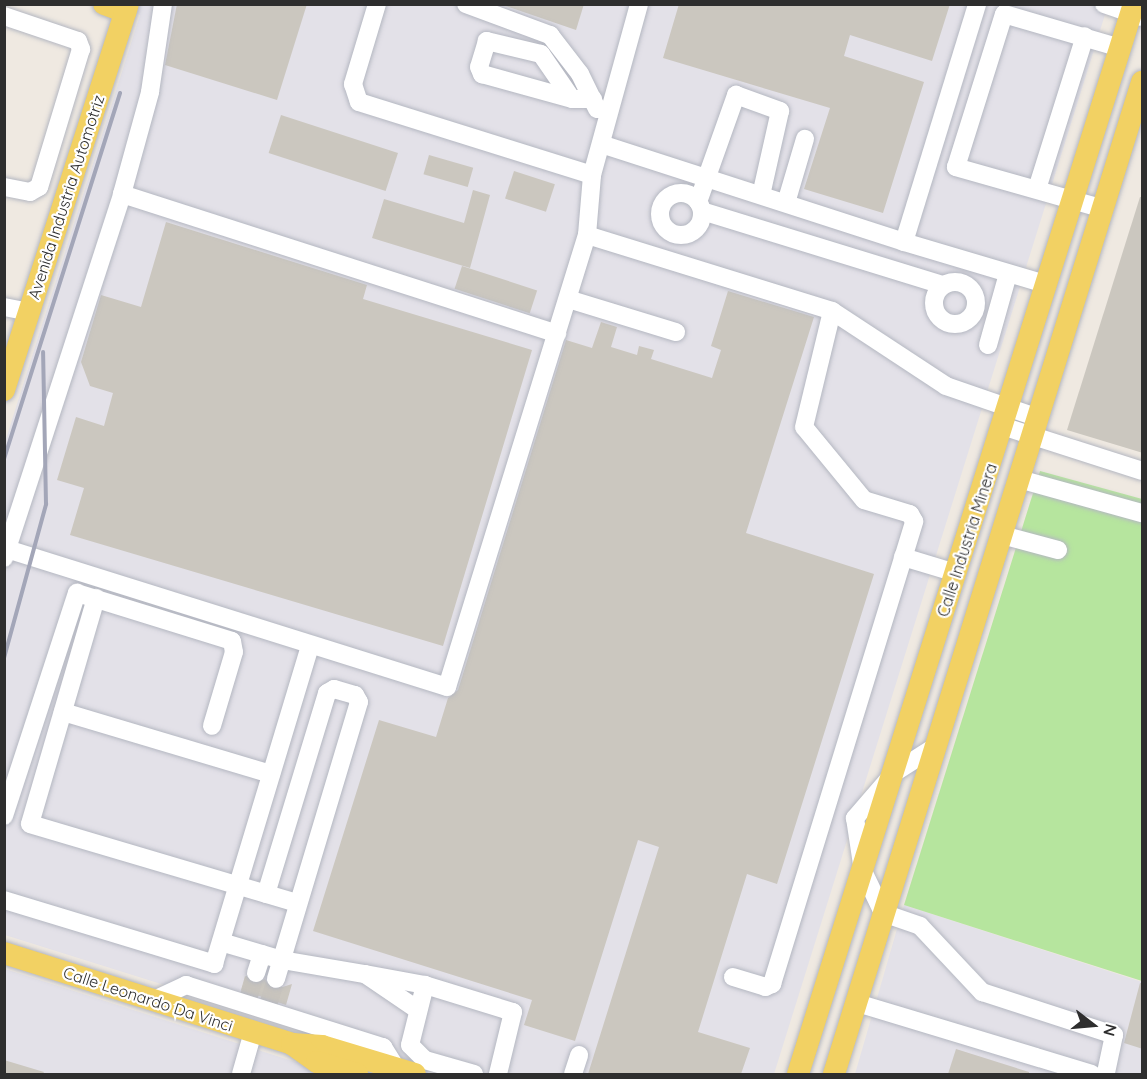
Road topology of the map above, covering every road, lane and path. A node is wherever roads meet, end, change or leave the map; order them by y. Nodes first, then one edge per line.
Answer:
1 (104, 4) edge
2 (163, 4) edge
3 (377, 4) edge
4 (466, 4) edge
5 (639, 4) edge
6 (976, 4) edge
7 (1104, 4) edge
8 (127, 8) edge
9 (1136, 12) edge
10 (4, 16) edge
11 (1085, 36) junction
12 (1120, 48) junction
13 (1143, 82) edge
14 (572, 99) junction
15 (593, 99) junction
16 (602, 136) junction
17 (805, 139) dead end
18 (592, 175) junction
19 (707, 178) junction
20 (4, 187) edge
21 (1037, 189) junction
22 (122, 194) junction
23 (761, 195) junction
24 (4, 197) edge
25 (1073, 200) junction
26 (786, 203) junction
27 (39, 206) dead end
28 (1104, 209) junction
29 (587, 235) junction
30 (904, 242) junction
31 (1008, 274) junction
32 (1045, 284) junction
33 (943, 285) dead end
34 (568, 299) junction
35 (4, 307) edge
36 (832, 311) junction
37 (28, 312) junction
38 (676, 332) dead end
39 (557, 334) junction
40 (12, 341) edge
41 (988, 345) dead end
42 (4, 390) edge
43 (1005, 418) junction
44 (1036, 427) junction
45 (1143, 471) edge
46 (1019, 479) junction
47 (1143, 513) edge
48 (1002, 535) junction
49 (1058, 550) dead end
50 (6, 554) edge
51 (903, 557) junction
52 (956, 573) junction
53 (96, 598) junction
54 (310, 646) junction
55 (63, 712) junction
56 (212, 726) dead end
57 (936, 746) junction
58 (894, 773) junction
59 (271, 774) junction
60 (826, 809) junction
61 (4, 816) edge
62 (855, 818) junction
63 (863, 871) junction
64 (237, 885) junction
65 (266, 894) junction
66 (4, 900) edge
67 (297, 903) junction
68 (883, 913) junction
69 (222, 942) junction
70 (4, 953) edge
71 (262, 954) junction
72 (282, 960) junction
73 (256, 973) tunnel mouth
74 (365, 974) junction
75 (733, 977) dead end
76 (276, 979) tunnel mouth
77 (425, 985) junction
78 (152, 1001) junction
79 (857, 1003) junction
80 (418, 1010) junction
81 (253, 1032) junction
82 (318, 1036) junction
83 (292, 1044) junction
84 (579, 1055) dead end
85 (247, 1073) edge
86 (409, 1073) edge
87 (357, 1074) edge
88 (474, 1074) edge
89 (498, 1074) edge
90 (573, 1074) edge
91 (798, 1074) edge
92 (834, 1074) edge
93 (1092, 1074) edge
94 (1106, 1074) edge

1 - 8 main road
2 - 22 street
3 - 18 street
4 - 15 street
5 - 16 street
6 - 30 street
7 - 9 street
8 - 37 main road, Avenida Industria Automotriz
9 - 12 main road, Calle Industria Minera
10 - 20 street
11 - 12 street
11 - 21 street
11 - 21 street
12 - 25 main road, Calle Industria Minera
13 - 28 main road, Calle Industria Minera
14 - 14 street
14 - 15 street
15 - 16 street
16 - 18 street
16 - 19 street
17 - 26 street
18 - 29 street
19 - 23 street
19 - 23 street
19 - 33 street
21 - 25 street
22 - 39 street
22 - 50 street
23 - 26 street
24 - 27 street
25 - 28 street
25 - 32 main road, Calle Industria Minera
26 - 30 street
28 - 44 main road, Calle Industria Minera
29 - 34 street
29 - 36 street
30 - 31 street
31 - 32 street
31 - 41 street
32 - 43 main road, Calle Industria Minera
34 - 38 street
34 - 39 street
35 - 37 street
36 - 43 street
36 - 51 street
37 - 40 main road, Avenida Industria Automotriz
39 - 54 street
40 - 42 main road, Avenida Industria Automotriz
43 - 44 street
43 - 52 main road, Calle Industria Minera
44 - 45 street
44 - 46 main road, Calle Industria Minera
46 - 47 street
46 - 48 main road, Calle Industria Minera
48 - 49 street
48 - 57 main road, Calle Industria Minera
50 - 54 street
51 - 52 street
51 - 60 street
52 - 58 main road, Calle Industria Minera
53 - 55 street
53 - 56 street
53 - 61 street
54 - 59 street
55 - 59 street
55 - 64 street
57 - 58 street
57 - 68 main road, Calle Industria Minera
58 - 62 street
58 - 63 main road, Calle Industria Minera
59 - 64 street
60 - 62 street
60 - 75 street
62 - 63 street
63 - 68 street
63 - 91 main road, Calle Industria Minera
64 - 65 street
64 - 69 street
65 - 67 street
65 - 67 street
66 - 69 street
67 - 72 street
68 - 79 main road, Calle Industria Minera
68 - 94 street
69 - 71 street
70 - 78 main road, Calle Leonardo Da Vinci
71 - 72 street
71 - 73 street
72 - 74 street
72 - 76 street
74 - 77 street
74 - 80 street
77 - 80 street
77 - 89 street
78 - 81 main road, Calle Leonardo Da Vinci
78 - 82 street
79 - 92 main road, Calle Industria Minera
79 - 93 street
80 - 88 street
81 - 83 main road, Calle Leonardo Da Vinci
81 - 85 street
82 - 83 main road, Calle Leonardo Da Vinci
82 - 86 main road, Calle Leonardo Da Vinci
83 - 87 main road, Calle Leonardo Da Vinci
84 - 90 street

